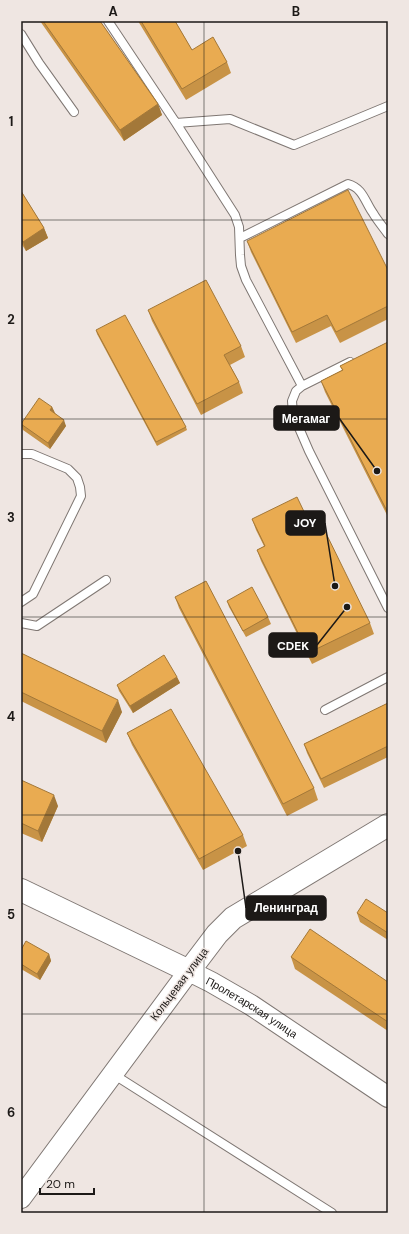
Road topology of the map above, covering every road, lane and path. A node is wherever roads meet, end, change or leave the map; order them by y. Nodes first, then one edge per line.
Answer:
1 (108, 21) edge
2 (21, 34) edge
3 (388, 106) edge
4 (74, 112) dead end
5 (176, 123) junction
6 (388, 234) edge
7 (240, 238) junction
8 (355, 360) edge
9 (302, 386) junction
10 (21, 454) edge
11 (106, 580) dead end
12 (21, 602) edge
13 (388, 608) edge
14 (21, 623) edge
15 (388, 677) edge
16 (325, 710) dead end
17 (388, 825) edge
18 (21, 890) edge
19 (189, 971) junction
20 (113, 1074) junction
21 (388, 1097) edge
22 (21, 1198) edge
23 (332, 1213) edge

1 - 5 lane
2 - 4 lane
3 - 5 lane
5 - 7 lane
6 - 7 lane
7 - 9 lane
8 - 9 lane
9 - 13 lane
10 - 12 lane
11 - 14 lane
15 - 16 lane
17 - 19 main road, Кольцевая улица
18 - 19 main road, Пролетарская улица
19 - 20 street, Кольцевая улица
19 - 21 street, Пролетарская улица
20 - 22 street, Кольцевая улица
20 - 23 lane

